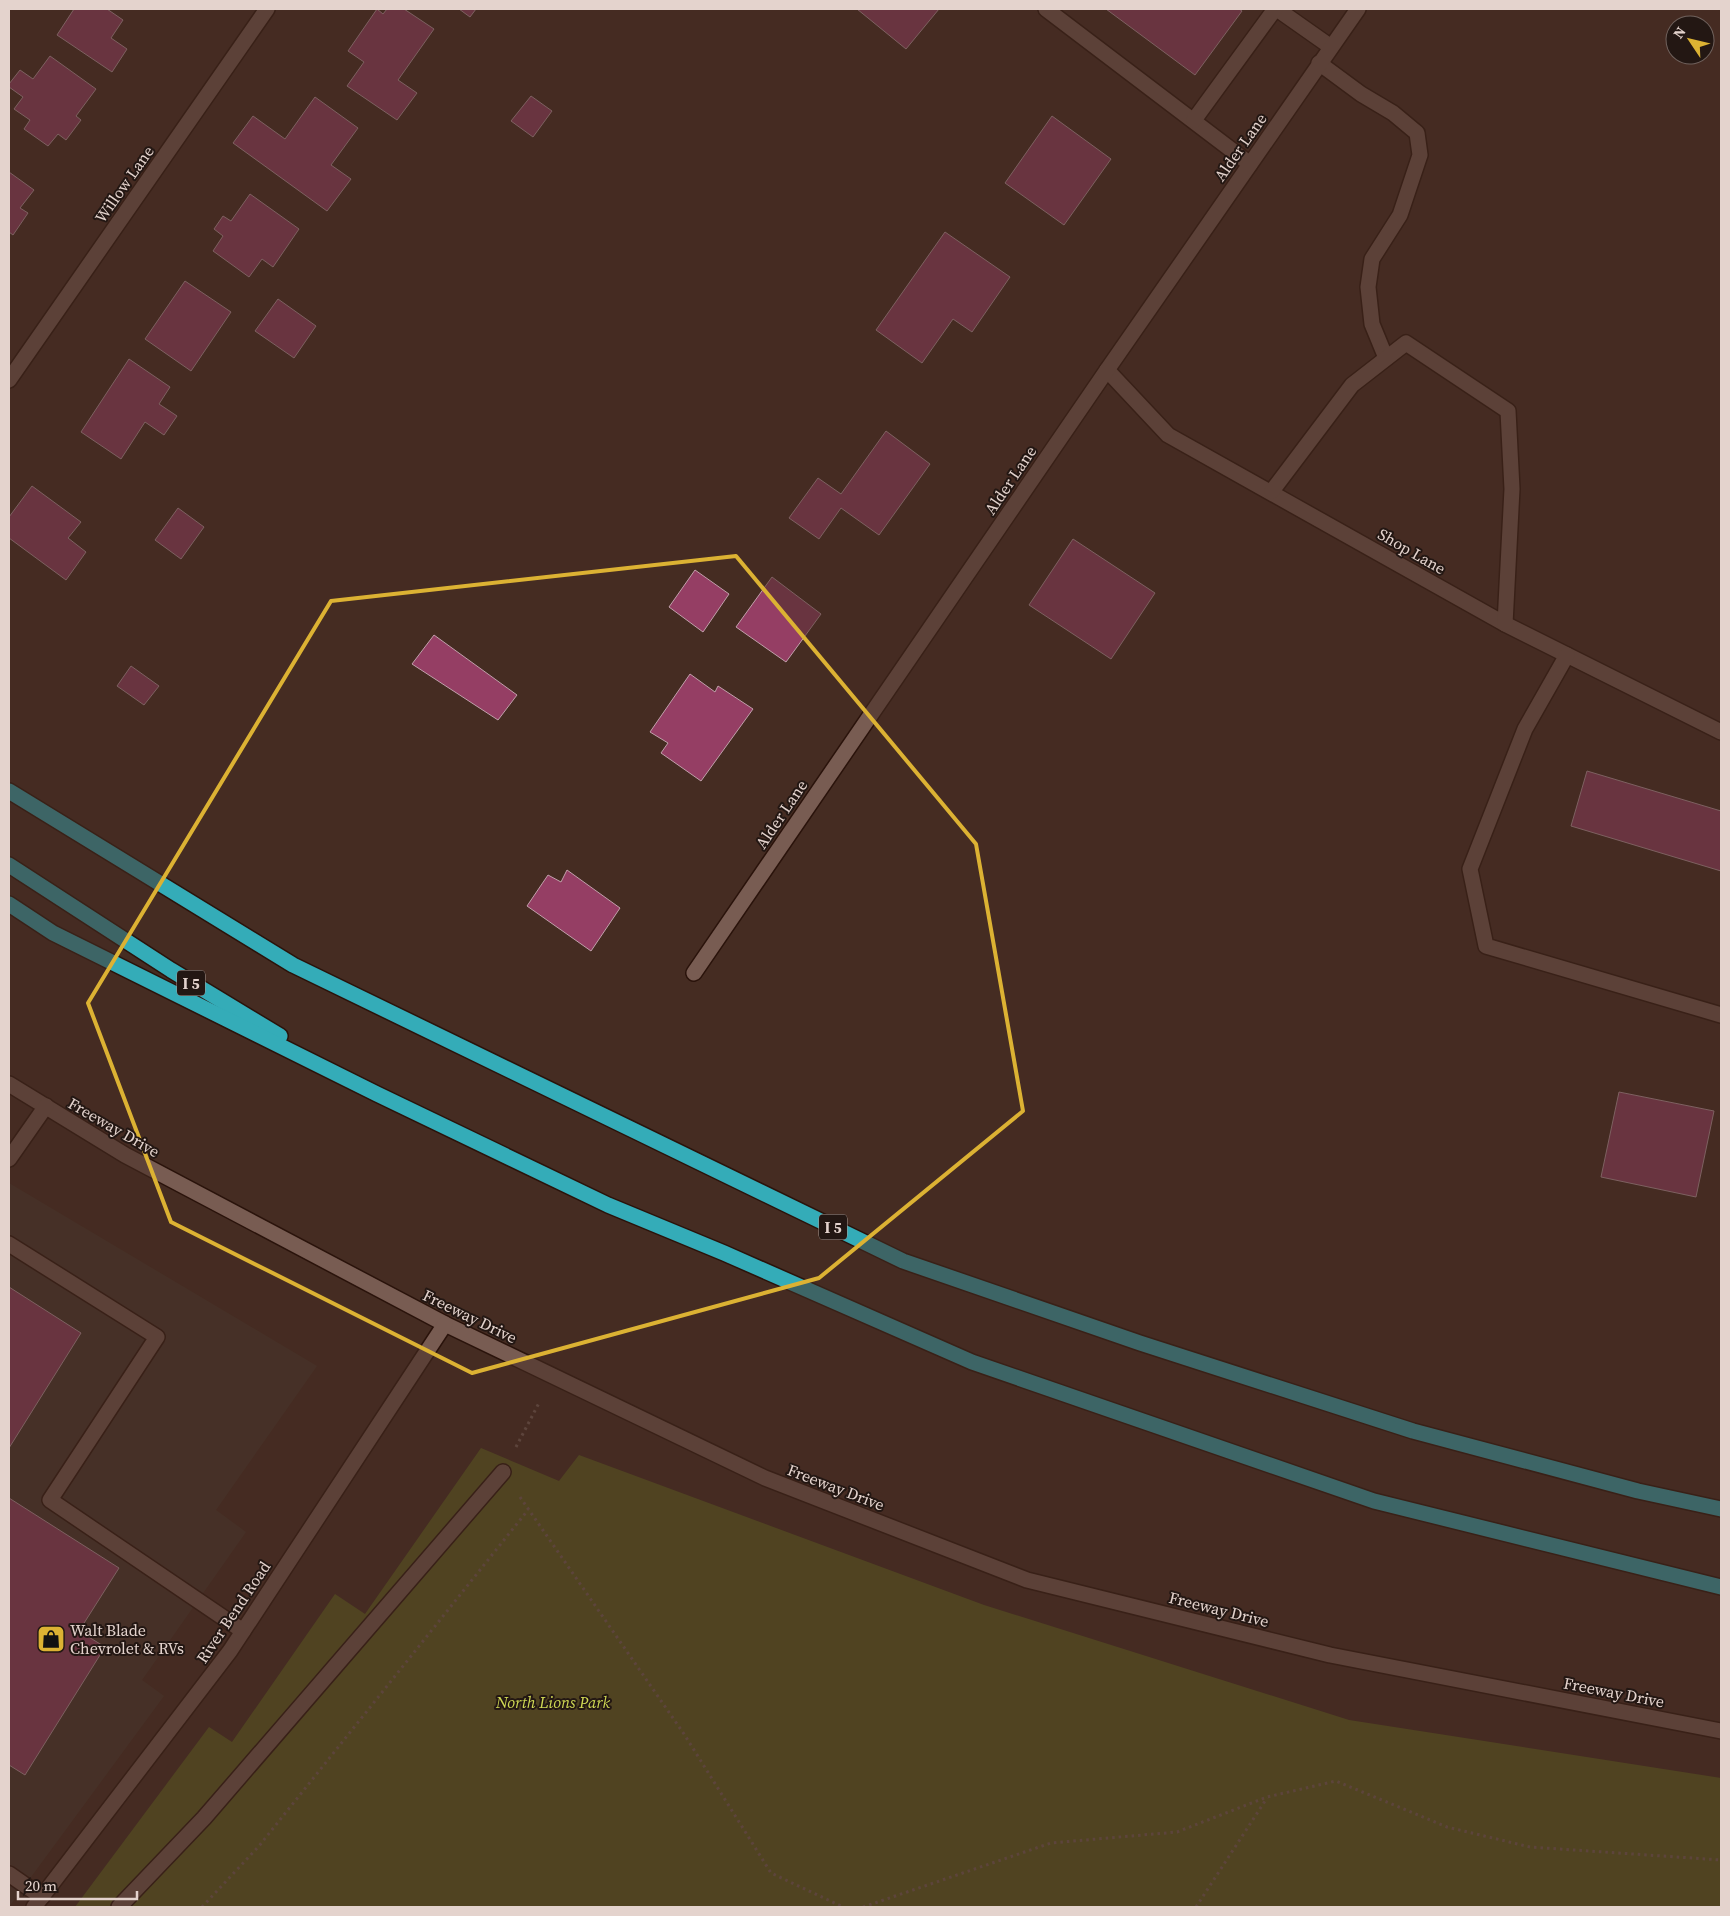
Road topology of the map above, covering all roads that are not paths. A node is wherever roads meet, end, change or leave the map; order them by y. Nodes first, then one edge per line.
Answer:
1 (267, 9) edge
2 (1046, 9) edge
3 (1276, 9) edge
4 (1358, 9) edge
5 (1331, 47) junction
6 (1320, 64) junction
7 (1194, 120) junction
8 (1250, 164) junction
9 (1386, 358) junction
10 (1107, 370) junction
11 (9, 380) edge
12 (1272, 492) junction
13 (1505, 624) junction
14 (1567, 655) junction
15 (1721, 732) edge
16 (9, 791) edge
17 (9, 865) edge
18 (9, 904) edge
19 (694, 973) dead end
20 (1721, 1015) edge
21 (9, 1084) edge
22 (377, 1094) junction
23 (46, 1106) junction
24 (9, 1159) edge
25 (9, 1244) edge
26 (445, 1324) junction
27 (503, 1472) road end
28 (1721, 1509) edge
29 (1721, 1587) edge
30 (243, 1631) junction
31 (1721, 1731) edge
32 (9, 1874) edge
33 (38, 1902) edge
34 (119, 1907) edge

1 - 11 street, Willow Lane
2 - 7 street
3 - 5 street
3 - 7 street
4 - 5 street, Alder Lane
5 - 6 street, Alder Lane
6 - 8 street, Alder Lane
6 - 9 street
7 - 8 street
8 - 10 street, Alder Lane
9 - 12 street
9 - 13 street
10 - 12 street, Shop Lane
10 - 19 street, Alder Lane
12 - 13 street, Shop Lane
13 - 14 street, Shop Lane
14 - 15 street, Shop Lane
14 - 20 street
16 - 28 highway, I 5
17 - 22 highway, I 5
18 - 22 highway
21 - 23 street, Freeway Drive
22 - 29 highway, I 5
23 - 24 street
23 - 26 street, Freeway Drive
25 - 30 street
26 - 30 street, River Bend Road
26 - 31 street, Freeway Drive
27 - 34 street
30 - 33 street, River Bend Road
32 - 33 street

